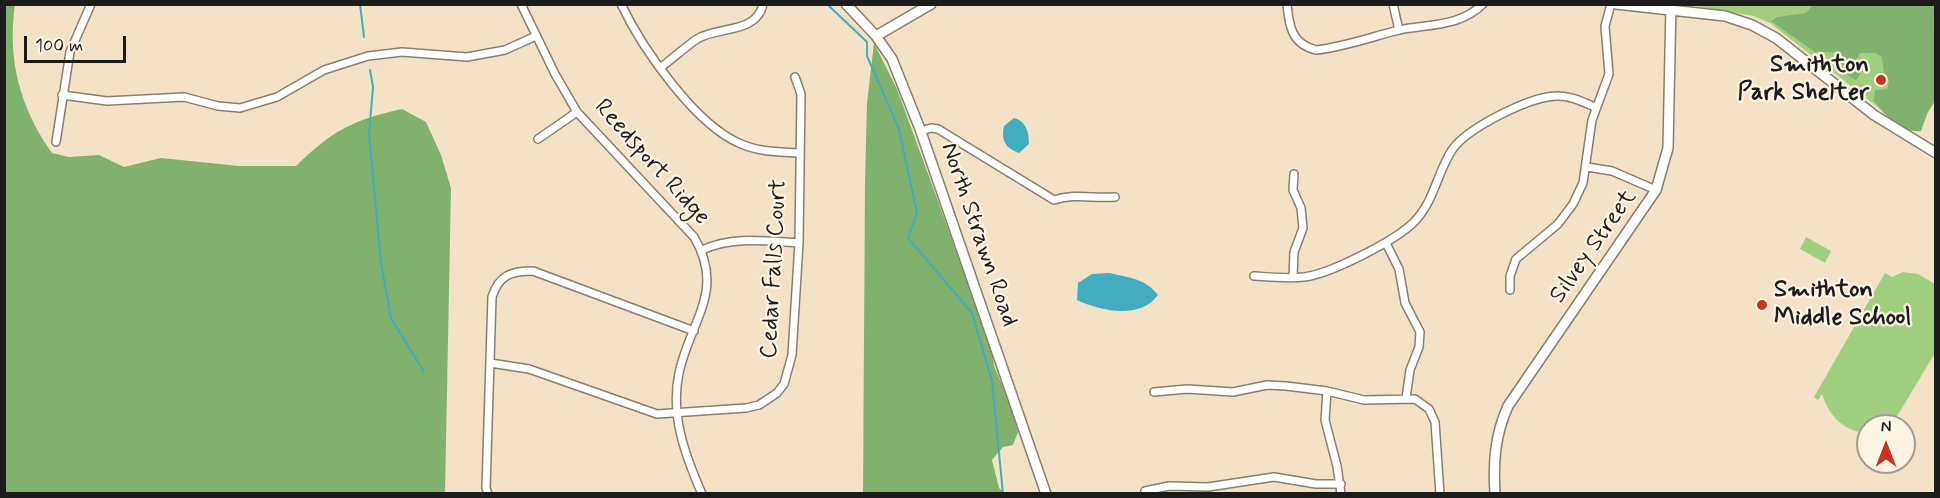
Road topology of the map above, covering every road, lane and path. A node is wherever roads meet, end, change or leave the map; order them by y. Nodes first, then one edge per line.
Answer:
1 (92, 4) edge
2 (521, 4) edge
3 (621, 4) edge
4 (763, 4) edge
5 (846, 4) edge
6 (931, 4) edge
7 (1287, 4) edge
8 (1393, 4) edge
9 (1483, 4) edge
10 (1611, 4) edge
11 (1616, 4) edge
12 (1671, 8) edge
13 (1400, 30) junction
14 (536, 36) junction
15 (876, 36) junction
16 (660, 68) junction
17 (795, 77) dead end
18 (62, 95) junction
19 (1595, 107) junction
20 (577, 112) junction
21 (921, 131) junction
22 (538, 140) dead end
23 (56, 142) dead end
24 (800, 153) junction
25 (1935, 153) edge
26 (1587, 167) junction
27 (1294, 174) dead end
28 (1656, 190) junction
29 (1115, 197) dead end
30 (799, 243) junction
31 (1386, 243) junction
32 (702, 250) junction
33 (1254, 276) dead end
34 (1293, 278) junction
35 (1510, 290) dead end
36 (693, 331) junction
37 (490, 363) junction
38 (1327, 391) junction
39 (1154, 392) dead end
40 (1406, 398) junction
41 (677, 413) junction
42 (1341, 484) junction
43 (1145, 491) dead end
44 (488, 494) edge
45 (702, 494) edge
46 (1046, 494) edge
47 (1341, 494) edge
48 (1440, 494) edge
49 (1495, 494) edge

1 - 18 street
2 - 14 street, Reedsport Ridge
3 - 16 street
4 - 16 street
5 - 15 street, North Strawn Road
6 - 15 street
7 - 13 street
8 - 13 street
9 - 13 street
10 - 19 street
11 - 12 street
12 - 25 street
12 - 28 street, Silvey Street
14 - 18 street
14 - 20 street, Reedsport Ridge
15 - 21 street, North Strawn Road
16 - 24 street
17 - 24 street, Cedar Falls Court
18 - 23 street
19 - 26 street
19 - 31 street
20 - 22 street
20 - 32 street, Reedsport Ridge
21 - 29 street
21 - 46 street, North Strawn Road
24 - 30 street, Cedar Falls Court
26 - 28 street
26 - 35 street
27 - 34 street
28 - 49 street, Silvey Street
30 - 32 street
30 - 41 street, Cedar Falls Court
31 - 34 street
31 - 40 street
32 - 36 street, Reedsport Ridge
33 - 34 street
36 - 37 street
36 - 41 street, Reedsport Ridge
37 - 41 street, Cedar Falls Court
37 - 44 street
38 - 39 street
38 - 40 street
38 - 42 street
40 - 48 street
41 - 45 street, Reedsport Ridge
42 - 43 street
42 - 47 street

